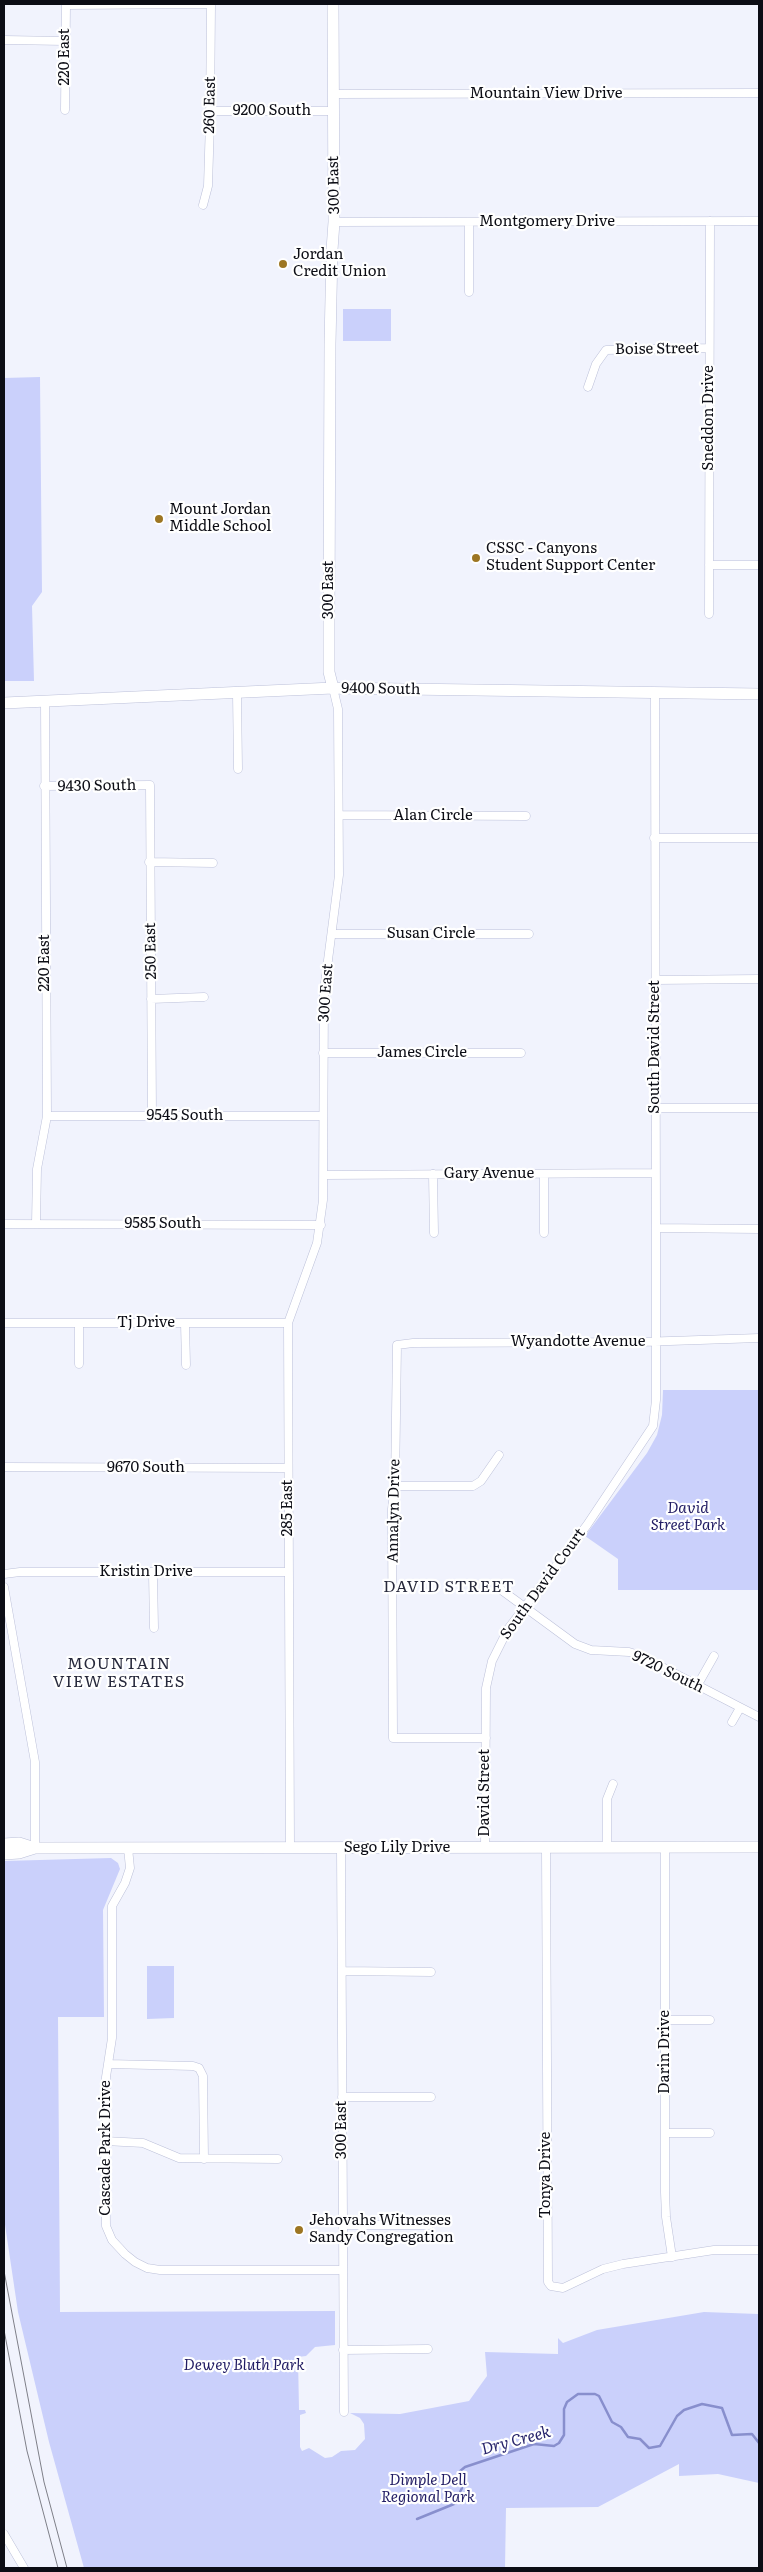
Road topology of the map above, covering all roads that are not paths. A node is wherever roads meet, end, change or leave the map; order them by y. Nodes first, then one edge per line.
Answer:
1 (211, 4) edge
2 (333, 4) edge
3 (66, 5) edge
4 (4, 40) edge
5 (64, 41) junction
6 (759, 93) edge
7 (332, 94) junction
8 (65, 110) dead end
9 (211, 110) junction
10 (333, 110) junction
11 (203, 206) dead end
12 (710, 221) junction
13 (759, 221) edge
14 (334, 222) junction
15 (469, 222) junction
16 (469, 292) dead end
17 (709, 348) junction
18 (588, 387) dead end
19 (709, 565) junction
20 (759, 565) edge
21 (709, 614) dead end
22 (333, 688) junction
23 (237, 693) junction
24 (654, 694) junction
25 (759, 694) edge
26 (45, 702) junction
27 (4, 703) edge
28 (238, 769) dead end
29 (150, 785) joint
30 (44, 786) junction
31 (340, 815) junction
32 (526, 816) dead end
33 (654, 838) junction
34 (759, 838) edge
35 (149, 862) junction
36 (213, 863) dead end
37 (332, 934) junction
38 (529, 934) dead end
39 (759, 979) edge
40 (655, 980) junction
41 (204, 997) dead end
42 (151, 999) junction
43 (323, 1053) junction
44 (521, 1053) dead end
45 (654, 1108) junction
46 (759, 1108) edge
47 (47, 1116) junction
48 (152, 1116) junction
49 (323, 1116) junction
50 (655, 1173) junction
51 (324, 1174) junction
52 (433, 1174) junction
53 (544, 1174) junction
54 (4, 1224) edge
55 (36, 1224) junction
56 (321, 1225) junction
57 (656, 1228) junction
58 (759, 1229) edge
59 (544, 1233) dead end
60 (434, 1234) dead end
61 (4, 1323) edge
62 (79, 1323) junction
63 (185, 1323) junction
64 (288, 1323) junction
65 (759, 1338) edge
66 (655, 1341) junction
67 (397, 1345) joint
68 (79, 1364) dead end
69 (186, 1365) dead end
70 (656, 1400) joint
71 (499, 1455) dead end
72 (4, 1467) edge
73 (288, 1468) junction
74 (395, 1486) junction
75 (288, 1572) junction
76 (153, 1573) junction
77 (4, 1574) edge
78 (4, 1587) edge
79 (500, 1590) dead end
80 (524, 1608) junction
81 (154, 1628) dead end
82 (714, 1656) dead end
83 (697, 1686) junction
84 (740, 1708) junction
85 (759, 1717) edge
86 (732, 1722) dead end
87 (486, 1738) junction
88 (613, 1784) dead end
89 (4, 1844) edge
90 (35, 1848) junction
91 (128, 1848) junction
92 (290, 1848) junction
93 (341, 1848) junction
94 (485, 1848) junction
95 (546, 1848) junction
96 (607, 1848) junction
97 (665, 1848) junction
98 (759, 1848) edge
99 (4, 1854) edge
100 (342, 1971) junction
101 (431, 1972) dead end
102 (665, 2020) junction
103 (710, 2020) dead end
104 (108, 2064) junction
105 (342, 2097) junction
106 (431, 2097) dead end
107 (665, 2133) junction
108 (710, 2133) dead end
109 (105, 2141) junction
110 (204, 2159) junction
111 (278, 2159) dead end
112 (343, 2225) junction
113 (429, 2225) dead end
114 (759, 2250) edge
115 (672, 2257) junction
116 (343, 2270) junction
117 (428, 2349) dead end
118 (344, 2350) junction
119 (344, 2412) dead end
120 (4, 2534) edge
121 (24, 2568) edge

1 - 3 street
1 - 9 street, 260 East
2 - 7 street, 300 East
3 - 5 street, 220 East
4 - 5 street
5 - 8 street, 220 East
6 - 7 street, Mountain View Drive
7 - 10 street, 300 East
9 - 10 street, 9200 South
9 - 11 street, 260 East
10 - 14 street, 300 East
12 - 13 street, Montgomery Drive
12 - 15 street, Montgomery Drive
12 - 17 street, Sneddon Drive
14 - 15 street, Montgomery Drive
14 - 22 street, 300 East
15 - 16 street
17 - 18 street, Boise Street
17 - 19 street, Sneddon Drive
19 - 20 street
19 - 21 street, Sneddon Drive
22 - 23 street, 9400 South
22 - 24 street, 9400 South
22 - 31 street, 300 East
23 - 26 street, 9400 South
23 - 28 street
24 - 25 street, 9400 South
24 - 33 street, South David Street
26 - 27 street, 9400 South
26 - 30 street, 220 East
29 - 30 street, 9430 South
29 - 35 street, 250 East
30 - 47 street, 220 East
31 - 32 street, Alan Circle
31 - 37 street, 300 East
33 - 34 street
33 - 40 street, South David Street
35 - 36 street
35 - 42 street, 250 East
37 - 38 street, Susan Circle
37 - 43 street, 300 East
39 - 40 street
40 - 45 street, South David Street
41 - 42 street
42 - 48 street, 250 East
43 - 44 street, James Circle
43 - 49 street, 300 East
45 - 46 street
45 - 50 street, South David Street
47 - 48 street, 9545 South
47 - 55 street, 220 East
48 - 49 street, 9545 South
49 - 51 street, 300 East
50 - 53 street, Gary Avenue
50 - 57 street, South David Street
51 - 52 street, Gary Avenue
51 - 56 street, 285 East
52 - 53 street, Gary Avenue
52 - 60 street
53 - 59 street
54 - 55 street, 9585 South
55 - 56 street, 9585 South
56 - 64 street, 285 East
57 - 58 street
57 - 66 street, South David Street
61 - 62 street, Tj Drive
62 - 63 street, Tj Drive
62 - 68 street
63 - 64 street, Tj Drive
63 - 69 street
64 - 73 street, 285 East
65 - 66 street, Wyandotte Avenue
66 - 67 street, Wyandotte Avenue
66 - 70 street, South David Street
67 - 74 street, Annalyn Drive
70 - 80 street, South David Court
71 - 74 street
72 - 73 street, 9670 South
73 - 75 street, 285 East
74 - 87 street, Annalyn Drive
75 - 76 street, Kristin Drive
75 - 92 street, 285 East
76 - 77 street, Kristin Drive
76 - 81 street
78 - 90 street
79 - 80 street, 9720 South
80 - 83 street, 9720 South
80 - 87 street, South David Court
82 - 83 street
83 - 84 street, 9720 South
84 - 85 street, 9720 South
84 - 86 street
87 - 94 street, David Street
88 - 96 street
89 - 90 street, Sego Lily Drive
90 - 91 street, Sego Lily Drive
90 - 99 street, Sego Lily Drive
91 - 92 street, Sego Lily Drive
91 - 104 street, Cascade Park Drive
92 - 93 street, Sego Lily Drive
93 - 94 street, Sego Lily Drive
93 - 100 street, 300 East
94 - 95 street, Sego Lily Drive
95 - 96 street, Sego Lily Drive
95 - 115 street, Tonya Drive
96 - 97 street, Sego Lily Drive
97 - 98 street, Sego Lily Drive
97 - 102 street, Darin Drive
100 - 101 street
100 - 105 street, 300 East
102 - 103 street
102 - 107 street, Darin Drive
104 - 109 street, Cascade Park Drive
104 - 110 street
105 - 106 street
105 - 112 street, 300 East
107 - 108 street
107 - 115 street, Darin Drive
109 - 110 street
109 - 116 street, Cascade Park Drive
110 - 111 street
112 - 113 street
112 - 116 street, 300 East
114 - 115 street, Tonya Drive
116 - 118 street, 300 East
117 - 118 street
118 - 119 street, 300 East
120 - 121 street

